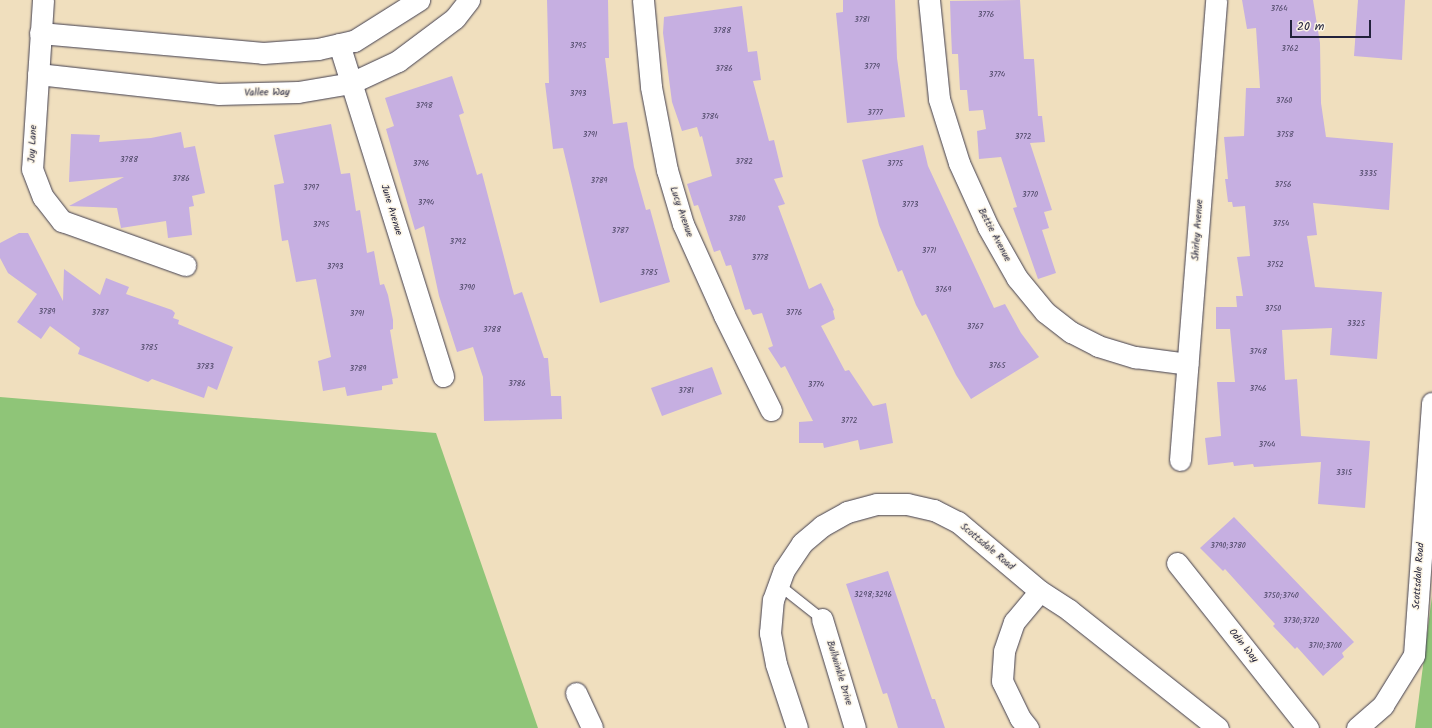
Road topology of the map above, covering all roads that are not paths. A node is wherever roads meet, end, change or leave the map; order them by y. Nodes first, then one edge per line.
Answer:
1 (43, 0) edge
2 (419, 0) edge
3 (469, 0) edge
4 (643, 0) edge
5 (928, 0) edge
6 (1216, 0) edge
7 (40, 33) junction
8 (339, 44) junction
9 (38, 74) junction
10 (351, 83) junction
11 (185, 265) dead end
12 (1188, 364) junction
13 (443, 376) dead end
14 (1432, 403) edge
15 (771, 410) dead end
16 (1180, 460) dead end
17 (1177, 563) dead end
18 (778, 585) junction
19 (1040, 591) junction
20 (822, 618) joint
21 (576, 693) dead end
22 (592, 728) edge
23 (797, 728) edge
24 (855, 728) edge
25 (1028, 728) edge
26 (1218, 728) edge
27 (1308, 728) edge
28 (1358, 728) edge

1 - 7 street, Joy Lane
2 - 8 street
3 - 10 street, Vallee Way
4 - 15 street, Lucy Avenue
5 - 12 street, Bettie Avenue
6 - 12 street, Shirley Avenue
7 - 8 street
7 - 9 street, Joy Lane
8 - 10 street, June Avenue
9 - 10 street, Vallee Way
9 - 11 street, Joy Lane
10 - 13 street, June Avenue
12 - 16 street, Shirley Avenue
14 - 28 street, Scottsdale Road
17 - 27 street, Odin Way
18 - 19 street, Scottsdale Road
18 - 20 lane
18 - 23 street, Scottsdale Road
19 - 25 street
19 - 26 street, Scottsdale Road
20 - 24 street, Bullwinkle Drive
21 - 22 street

